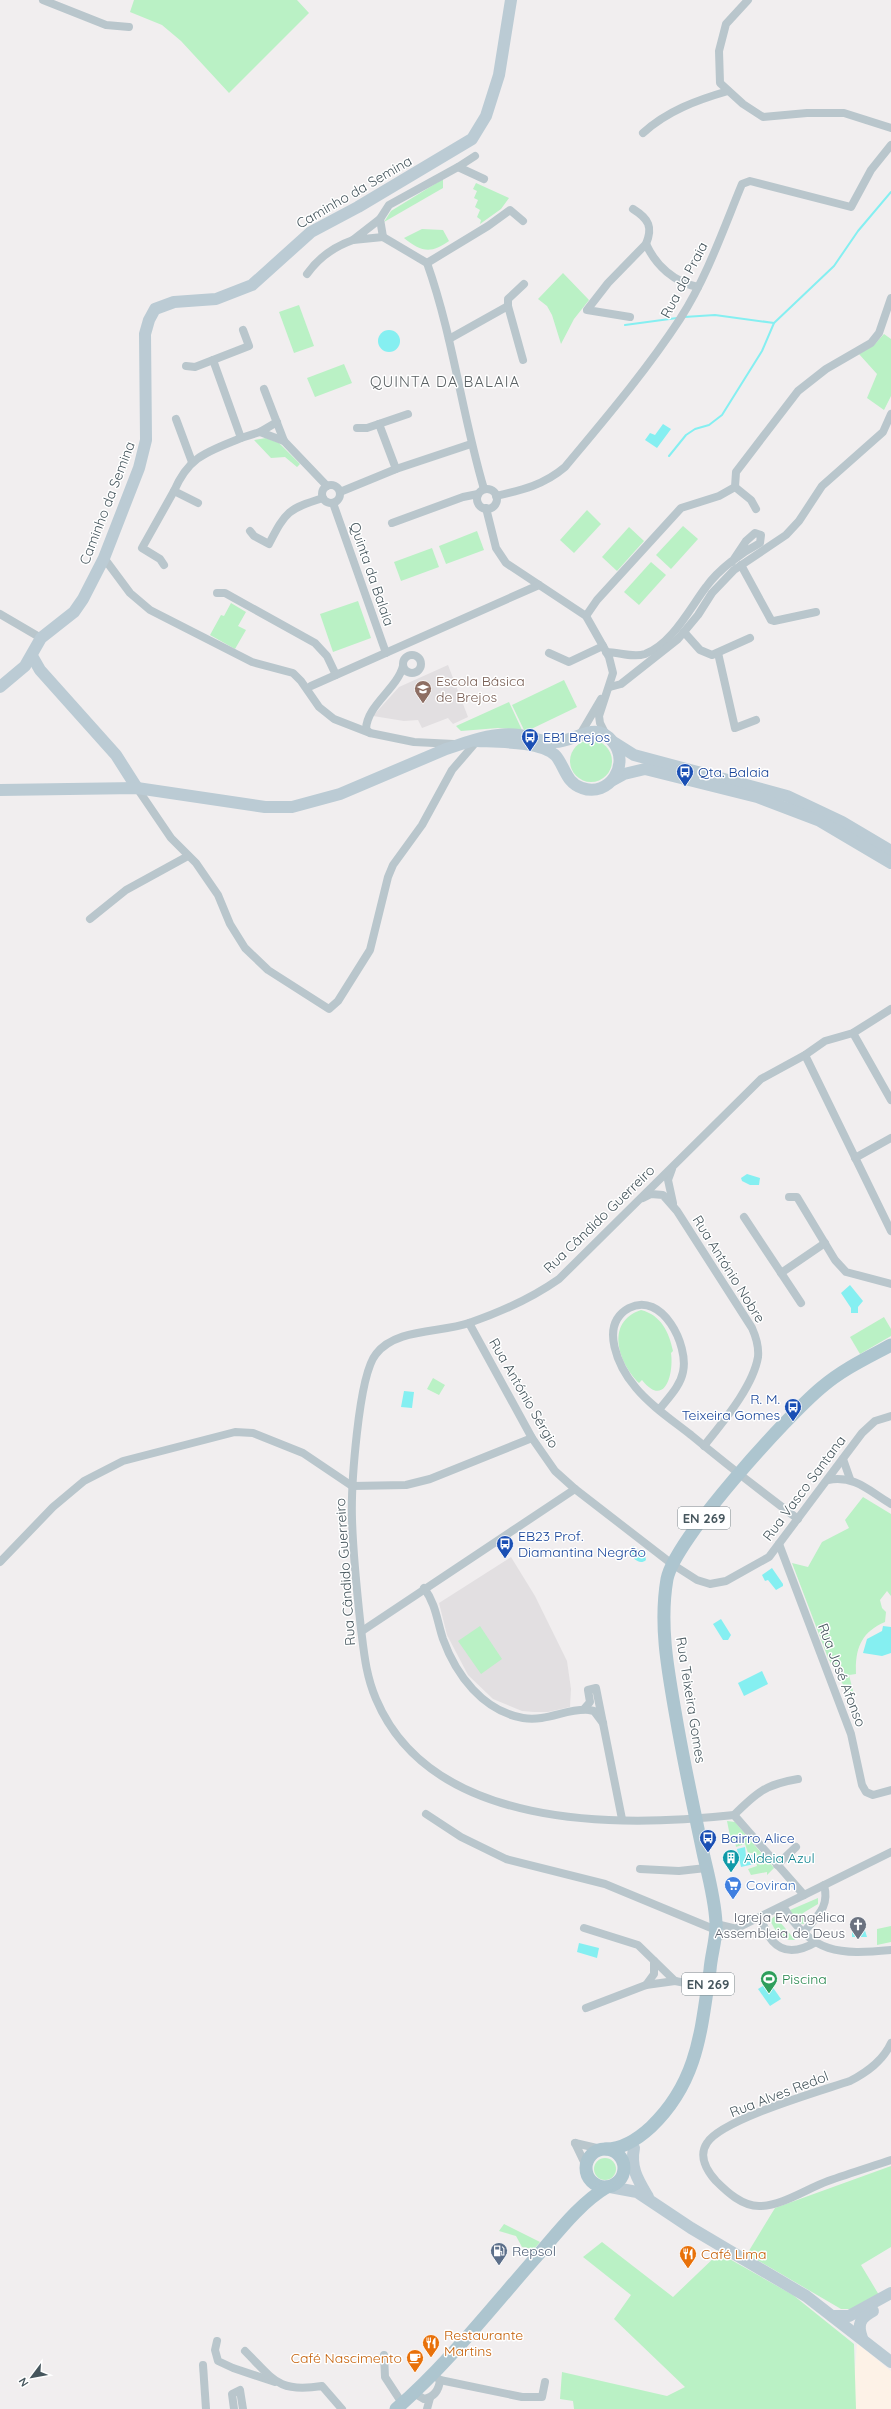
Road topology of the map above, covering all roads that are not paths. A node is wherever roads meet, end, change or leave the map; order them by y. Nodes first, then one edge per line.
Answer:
1 (43, 0) edge
2 (511, 0) edge
3 (748, 0) edge
4 (129, 26) dead end
5 (728, 91) junction
6 (891, 128) edge
7 (643, 133) dead end
8 (891, 145) edge
9 (475, 156) dead end
10 (458, 166) junction
11 (484, 179) dead end
12 (633, 209) dead end
13 (380, 220) junction
14 (523, 221) dead end
15 (383, 237) junction
16 (353, 240) junction
17 (646, 244) junction
18 (427, 263) junction
19 (307, 274) dead end
20 (524, 284) dead end
21 (698, 287) junction
22 (891, 298) edge
23 (508, 306) junction
24 (630, 317) dead end
25 (243, 330) dead end
26 (449, 339) junction
27 (212, 360) junction
28 (523, 360) dead end
29 (186, 366) dead end
30 (264, 389) dead end
31 (408, 414) dead end
32 (891, 414) edge
33 (176, 419) dead end
34 (277, 422) junction
35 (379, 424) junction
36 (357, 428) dead end
37 (260, 432) junction
38 (241, 438) junction
39 (284, 440) junction
40 (471, 444) junction
41 (192, 462) junction
42 (396, 469) junction
43 (327, 486) junction
44 (735, 487) junction
45 (174, 491) junction
46 (340, 492) junction
47 (481, 492) junction
48 (496, 496) junction
49 (323, 498) junction
50 (198, 503) dead end
51 (332, 503) junction
52 (486, 508) junction
53 (756, 509) dead end
54 (392, 523) dead end
55 (250, 531) dead end
56 (104, 558) junction
57 (732, 562) dead end
58 (164, 565) dead end
59 (741, 565) junction
60 (539, 585) junction
61 (217, 593) dead end
62 (816, 612) dead end
63 (0, 614) edge
64 (586, 616) junction
65 (684, 632) junction
66 (41, 638) junction
67 (750, 638) dead end
68 (605, 649) junction
69 (549, 653) dead end
70 (718, 653) junction
71 (386, 654) junction
72 (32, 656) junction
73 (403, 666) junction
74 (415, 673) junction
75 (336, 675) junction
76 (394, 684) junction
77 (311, 686) dead end
78 (0, 687) edge
79 (610, 688) junction
80 (756, 720) dead end
81 (370, 733) junction
82 (578, 735) junction
83 (610, 739) junction
84 (477, 741) junction
85 (414, 742) junction
86 (463, 744) junction
87 (416, 762) junction
88 (564, 771) junction
89 (613, 780) junction
90 (137, 788) junction
91 (0, 790) edge
92 (891, 852) edge
93 (188, 856) junction
94 (891, 863) edge
95 (90, 919) dead end
96 (891, 1009) edge
97 (852, 1033) junction
98 (805, 1055) junction
99 (891, 1100) edge
100 (891, 1138) edge
101 (855, 1158) junction
102 (674, 1164) junction
103 (789, 1197) dead end
104 (637, 1201) junction
105 (677, 1211) junction
106 (744, 1218) dead end
107 (891, 1231) edge
108 (825, 1243) junction
109 (781, 1273) junction
110 (891, 1284) edge
111 (801, 1303) dead end
112 (469, 1323) junction
113 (891, 1345) edge
114 (659, 1410) junction
115 (891, 1416) edge
116 (532, 1438) junction
117 (704, 1446) junction
118 (843, 1459) junction
119 (740, 1474) junction
120 (850, 1479) junction
121 (828, 1480) junction
122 (352, 1486) junction
123 (575, 1489) junction
124 (891, 1504) edge
125 (798, 1520) junction
126 (779, 1544) junction
127 (0, 1562) edge
128 (672, 1564) junction
129 (424, 1588) junction
130 (362, 1631) junction
131 (584, 1709) junction
132 (603, 1723) junction
133 (798, 1779) dead end
134 (891, 1790) edge
135 (426, 1814) dead end
136 (734, 1815) junction
137 (622, 1819) junction
138 (696, 1819) junction
139 (796, 1847) dead end
140 (891, 1852) edge
141 (777, 1865) junction
142 (706, 1868) junction
143 (640, 1869) dead end
144 (824, 1885) junction
145 (804, 1895) junction
146 (783, 1906) junction
147 (761, 1918) junction
148 (584, 1928) dead end
149 (737, 1929) junction
150 (715, 1932) junction
151 (804, 1932) junction
152 (816, 1942) junction
153 (891, 1950) edge
154 (654, 1961) junction
155 (674, 1980) junction
156 (646, 1985) junction
157 (707, 1987) junction
158 (586, 2008) dead end
159 (890, 2048) edge
160 (644, 2133) junction
161 (634, 2148) junction
162 (603, 2149) junction
163 (891, 2160) edge
164 (624, 2166) junction
165 (586, 2169) junction
166 (608, 2187) junction
167 (650, 2200) junction
168 (559, 2231) junction
169 (891, 2293) edge
170 (891, 2300) edge
171 (832, 2316) junction
172 (862, 2338) junction
173 (216, 2341) dead end
174 (245, 2351) dead end
175 (384, 2355) dead end
176 (891, 2362) edge
177 (203, 2365) dead end
178 (436, 2377) junction
179 (276, 2382) junction
180 (545, 2382) dead end
181 (414, 2393) junction
182 (430, 2398) junction
183 (399, 2406) edge
184 (206, 2409) edge
185 (234, 2409) edge
186 (242, 2409) edge
187 (342, 2409) edge
188 (427, 2409) edge

1 - 4 street
2 - 56 street, Caminho da Semina
3 - 5 street
5 - 6 street
5 - 7 street
8 - 21 street, Rua da Praia
9 - 10 street
10 - 11 street
10 - 13 street
12 - 17 street
13 - 15 street
13 - 16 street
14 - 18 street
15 - 16 street
15 - 18 street
16 - 19 street
17 - 21 street
17 - 24 street
18 - 26 street
20 - 23 street
21 - 48 street, Rua da Praia
22 - 44 street
23 - 26 street
23 - 28 street
25 - 27 street
26 - 40 street
27 - 29 street
27 - 38 street
30 - 34 street
31 - 35 street
32 - 59 street
33 - 41 street
34 - 37 street
34 - 39 street
35 - 36 street
35 - 42 street
37 - 38 street
37 - 39 street
38 - 41 street
39 - 43 street
40 - 42 street
40 - 47 street
41 - 45 street
42 - 46 street
43 - 46 street
43 - 49 street
44 - 53 street
44 - 64 street
45 - 50 street
45 - 58 street
46 - 51 street
47 - 48 street
47 - 52 street
47 - 54 street
48 - 52 street
49 - 51 street
49 - 55 street
51 - 71 street, Quinta da Balaia
52 - 60 street
56 - 66 street, Caminho da Semina
56 - 81 street
57 - 68 street
59 - 62 street
59 - 65 street
60 - 64 street
60 - 71 street
61 - 75 street
63 - 66 street
64 - 68 street
65 - 70 street
65 - 79 street
66 - 72 street, Caminho da Semina
67 - 70 street
68 - 69 street
68 - 79 street
70 - 80 street
71 - 75 street
72 - 78 street, Caminho da Semina
72 - 90 street
73 - 74 street
73 - 74 street
73 - 76 street
74 - 76 street
75 - 77 street
76 - 81 street
79 - 82 street
79 - 83 street
81 - 85 street
82 - 83 street
82 - 84 street
82 - 88 street
83 - 89 street
83 - 92 street
84 - 86 street
84 - 88 street
84 - 93 street
85 - 86 street
85 - 87 street
86 - 87 street
87 - 90 street
88 - 89 street
89 - 94 street
90 - 91 street
90 - 93 street
93 - 95 street
96 - 97 street, Rua Cândido Guerreiro
97 - 98 street, Rua Cândido Guerreiro
97 - 99 street
98 - 101 street
98 - 102 street, Rua Cândido Guerreiro
100 - 101 street
101 - 107 street
102 - 104 street, Rua Cândido Guerreiro
102 - 105 street, Rua António Nobre
103 - 108 street
104 - 105 street, Rua António Nobre
104 - 112 street, Rua Cândido Guerreiro
105 - 117 street, Rua António Nobre
106 - 109 street
108 - 109 street
108 - 110 street
109 - 111 street
112 - 116 street, Rua António Sérgio
112 - 122 street, Rua Cândido Guerreiro
113 - 119 main road, Rua Teixeira Gomes / EN 269
114 - 114 street
114 - 117 street
115 - 118 street, Rua Vasco Santana
116 - 122 street
116 - 123 street, Rua António Sérgio
117 - 119 street
118 - 120 street
118 - 121 street, Rua Vasco Santana
119 - 125 street
119 - 128 main road, Rua Teixeira Gomes / EN 269
120 - 121 street
120 - 124 street
121 - 125 street, Rua Vasco Santana
122 - 127 street
122 - 130 street, Rua Cândido Guerreiro
123 - 128 street, Rua António Sérgio
123 - 129 street
125 - 126 street, Rua Vasco Santana
126 - 128 street, Rua Vasco Santana
126 - 134 street, Rua José Afonso
128 - 138 main road, Rua Teixeira Gomes / EN 269
129 - 130 street
129 - 131 street
130 - 137 street, Rua Cândido Guerreiro
131 - 132 street
131 - 132 street
132 - 137 street
133 - 136 street
135 - 150 street
136 - 138 street, Rua Cândido Guerreiro
136 - 141 street
137 - 138 street, Rua Cândido Guerreiro
138 - 142 main road, Rua Teixeira Gomes / EN 269
139 - 141 street
140 - 144 street
141 - 145 street
142 - 143 street
142 - 150 main road, Rua Teixeira Gomes / EN 269
144 - 145 street
144 - 151 street
145 - 146 street
146 - 147 street
146 - 151 street
147 - 149 street
147 - 152 street
148 - 154 street
149 - 150 street
149 - 150 street
150 - 157 main road, Rua Teixeira Gomes / EN 269
151 - 152 street
152 - 153 street
154 - 155 street
154 - 156 street
155 - 156 street
155 - 157 street
156 - 158 street
157 - 160 main road, Rua Teixeira Gomes / EN 269
159 - 163 street, Rua Alves Redol
160 - 161 main road, Rua Teixeira Gomes / EN 269
160 - 162 main road, Rua Teixeira Gomes / EN 269
161 - 164 main road, Rua Teixeira Gomes / EN 269
161 - 167 street
162 - 164 main road
162 - 165 main road
162 - 165 street
164 - 166 main road, EN 269
164 - 167 street
165 - 166 main road
165 - 168 main road, EN 269
166 - 167 street
166 - 168 main road, EN 269
167 - 171 street
168 - 178 main road, EN 269
169 - 171 street
170 - 172 street
171 - 172 street
172 - 176 street
173 - 179 street
174 - 179 street
175 - 183 street
177 - 184 street
178 - 180 street
178 - 181 main road, EN 269
178 - 182 street
179 - 187 street
181 - 182 street
181 - 183 main road, EN 269
182 - 188 street
185 - 186 street

